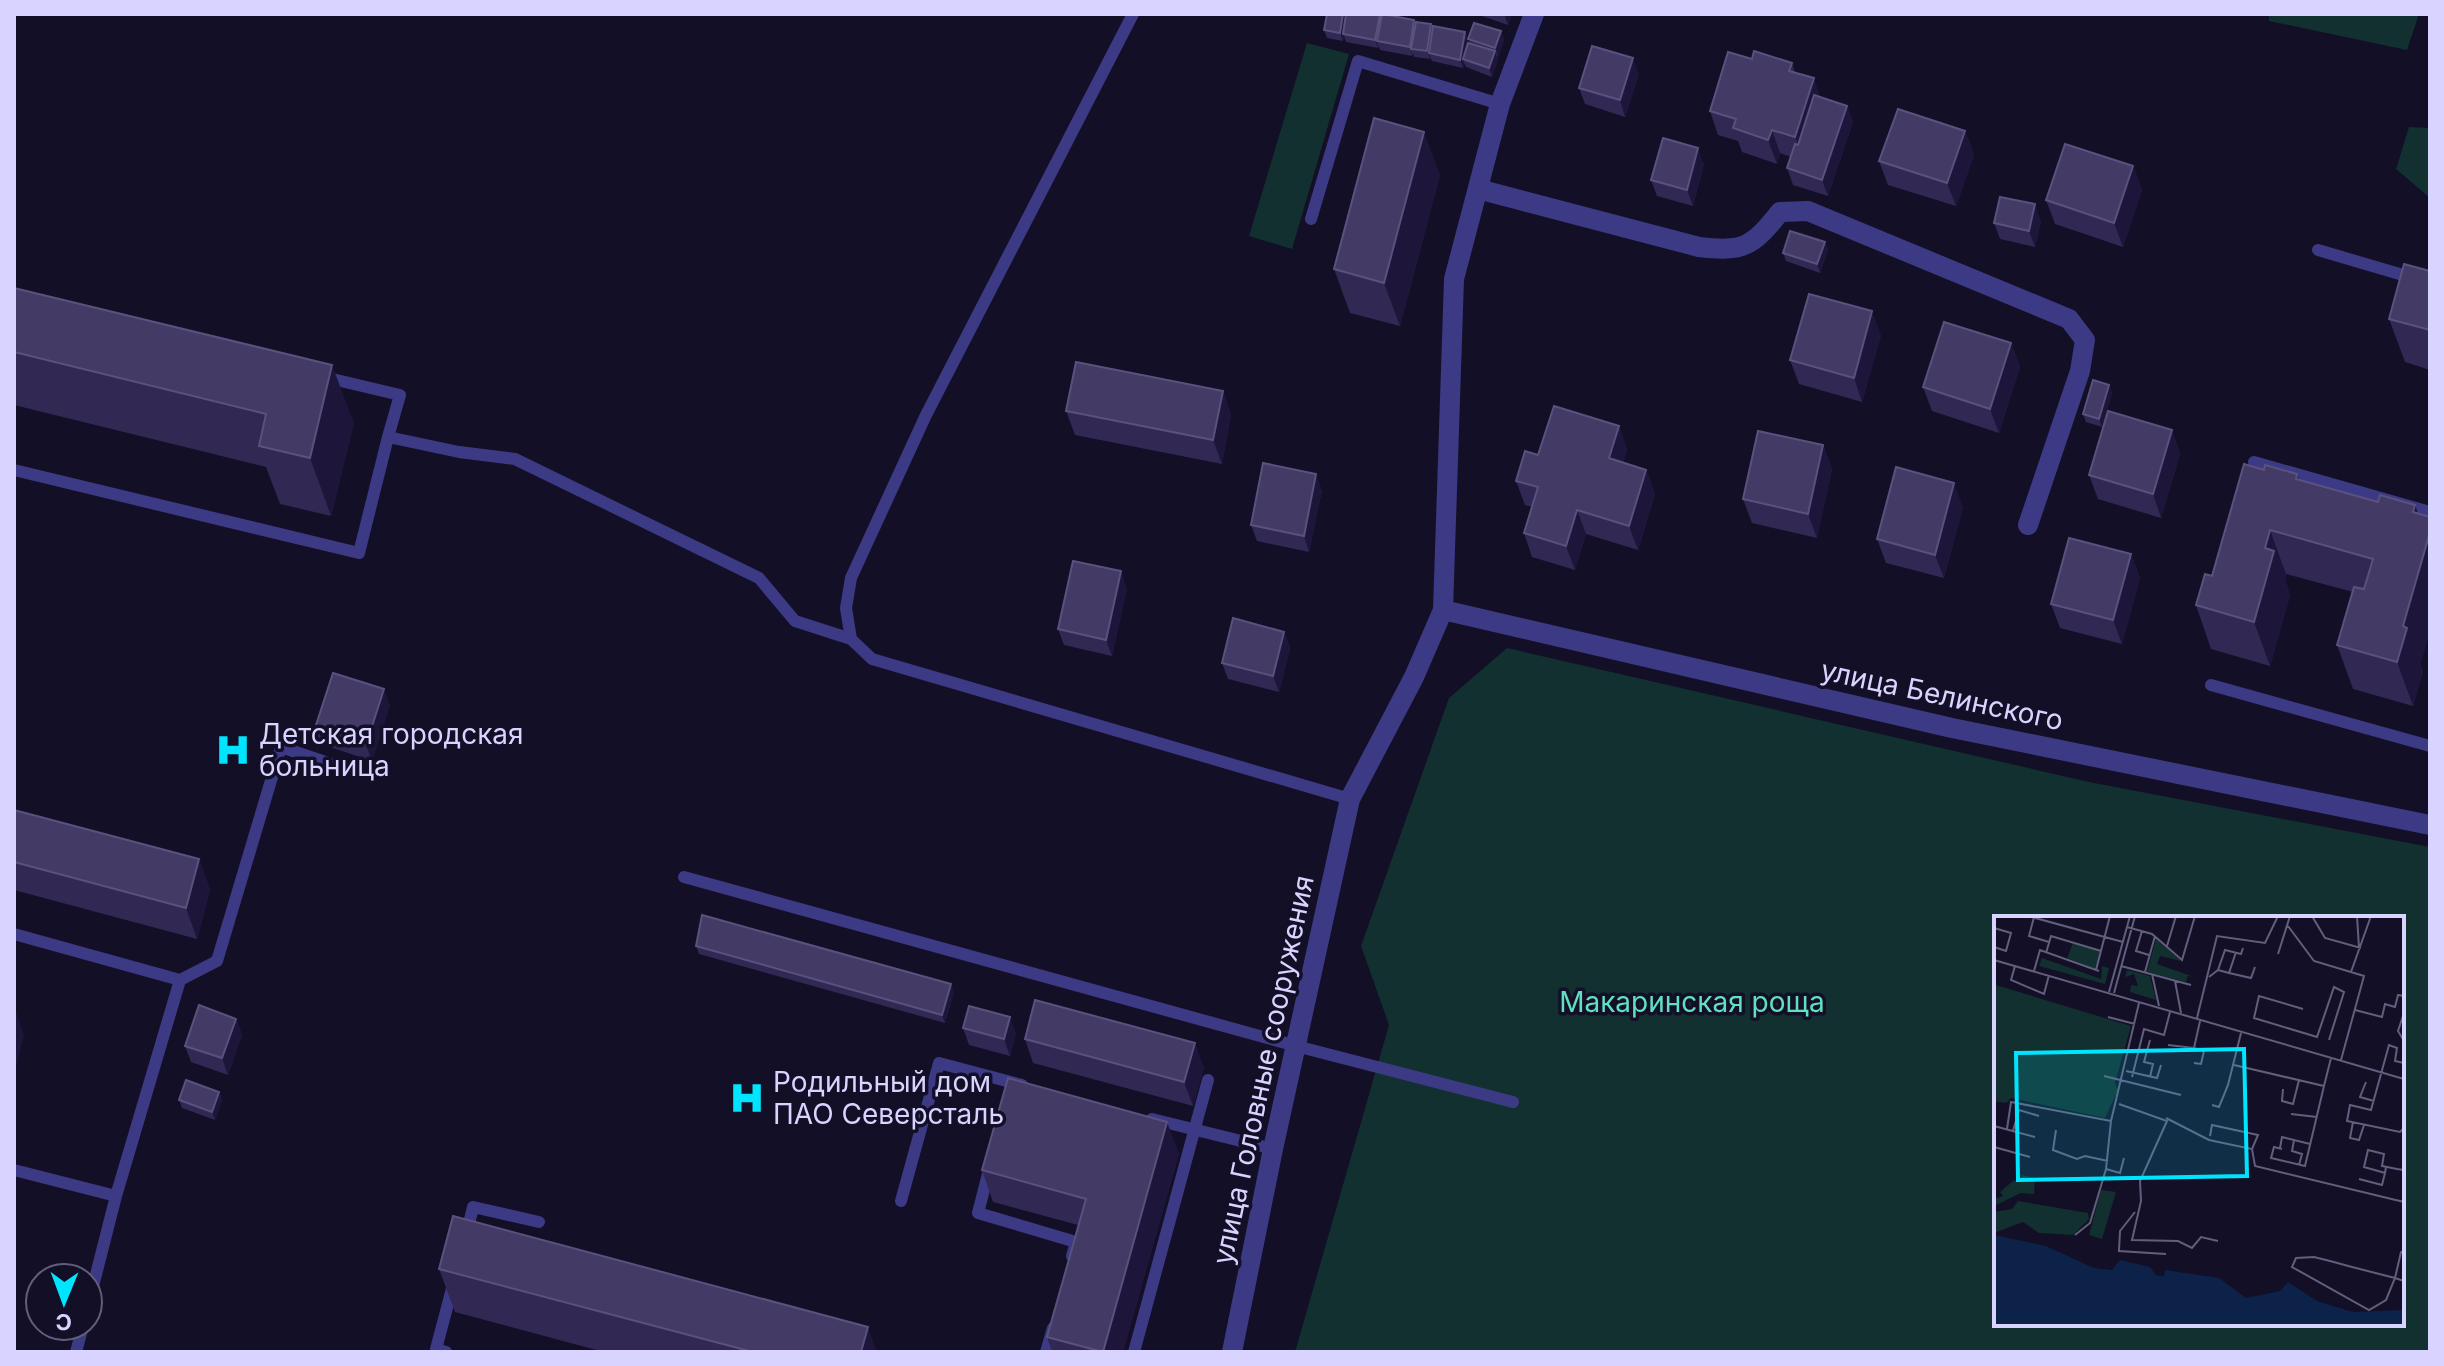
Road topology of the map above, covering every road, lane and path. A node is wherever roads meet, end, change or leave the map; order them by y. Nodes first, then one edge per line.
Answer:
1 (1133, 14) edge
2 (1534, 14) edge
3 (1500, 104) junction
4 (1478, 189) junction
5 (1311, 219) dead end
6 (2318, 250) dead end
7 (2430, 283) edge
8 (308, 373) edge
9 (388, 437) junction
10 (2254, 462) dead end
11 (14, 470) edge
12 (2430, 512) edge
13 (2028, 525) dead end
14 (1443, 610) junction
15 (851, 639) junction
16 (2211, 685) dead end
17 (2430, 746) edge
18 (355, 772) dead end
19 (1350, 799) junction
20 (2430, 825) edge
21 (684, 877) dead end
22 (14, 934) edge
23 (180, 980) junction
24 (1296, 1046) junction
25 (1208, 1080) dead end
26 (1013, 1083) junction
27 (1028, 1086) edge
28 (1009, 1097) edge
29 (1513, 1102) dead end
30 (1134, 1114) edge
31 (1195, 1130) junction
32 (1273, 1149) junction
33 (993, 1155) edge
34 (14, 1170) edge
35 (116, 1196) junction
36 (901, 1201) dead end
37 (539, 1222) dead end
38 (462, 1249) edge
39 (99, 1262) edge
40 (1068, 1270) edge
41 (455, 1278) edge
42 (1057, 1311) edge
43 (446, 1352) edge
44 (1046, 1352) edge
45 (1134, 1352) edge
46 (1232, 1352) edge

1 - 15 lane
2 - 3 street
3 - 4 street
3 - 5 lane
4 - 13 street
4 - 14 street
6 - 7 lane
8 - 9 lane
9 - 11 lane
9 - 15 lane
10 - 12 lane
14 - 19 street
14 - 20 street, улица Белинского
15 - 19 lane
16 - 17 lane
18 - 23 lane
19 - 24 street, улица Головные сооружения
21 - 24 lane
22 - 23 lane
23 - 35 lane
24 - 29 lane
24 - 32 street, улица Головные сооружения
25 - 31 lane
26 - 27 lane
26 - 28 lane
26 - 36 lane
30 - 31 lane
31 - 32 lane
31 - 45 lane
32 - 46 street, улица Головные сооружения
33 - 40 lane
34 - 35 lane
35 - 39 lane
37 - 38 lane
41 - 43 lane
42 - 44 lane

